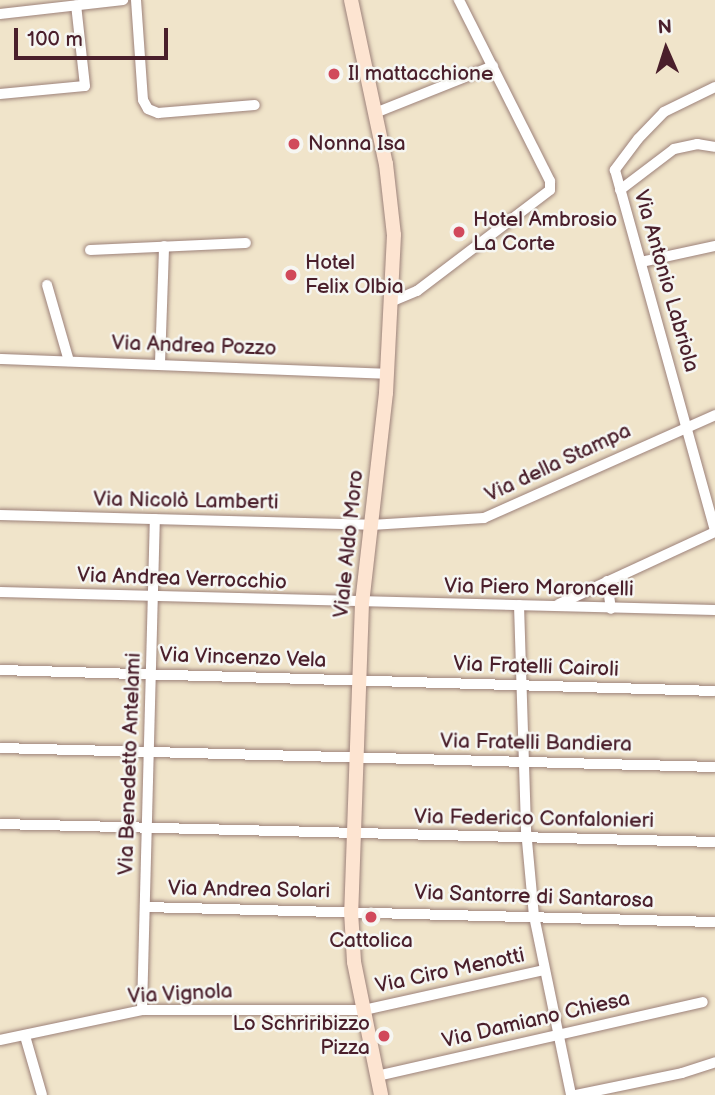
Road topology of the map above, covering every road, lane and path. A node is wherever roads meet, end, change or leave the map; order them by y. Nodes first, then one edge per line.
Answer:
1 (123, 0) edge
2 (136, 0) edge
3 (351, 0) edge
4 (458, 0) edge
5 (76, 5) junction
6 (0, 13) edge
7 (493, 66) junction
8 (715, 87) edge
9 (0, 94) edge
10 (254, 105) dead end
11 (375, 113) junction
12 (715, 147) edge
13 (620, 190) junction
14 (246, 243) dead end
15 (164, 246) junction
16 (715, 246) edge
17 (90, 250) dead end
18 (641, 262) junction
19 (47, 285) dead end
20 (393, 301) junction
21 (0, 359) edge
22 (69, 361) junction
23 (160, 363) junction
24 (387, 374) junction
25 (715, 415) edge
26 (686, 425) junction
27 (0, 515) edge
28 (155, 519) junction
29 (370, 525) junction
30 (715, 531) edge
31 (602, 584) junction
32 (0, 593) edge
33 (154, 598) junction
34 (362, 603) junction
35 (519, 606) junction
36 (557, 606) junction
37 (606, 609) junction
38 (715, 610) edge
39 (0, 670) edge
40 (152, 675) junction
41 (358, 680) junction
42 (521, 686) junction
43 (714, 691) edge
44 (0, 748) edge
45 (149, 751) junction
46 (355, 758) junction
47 (523, 761) junction
48 (715, 767) edge
49 (0, 824) edge
50 (147, 829) junction
51 (353, 835) junction
52 (527, 839) junction
53 (715, 842) edge
54 (145, 907) junction
55 (351, 911) junction
56 (534, 916) junction
57 (715, 922) edge
58 (545, 970) junction
59 (703, 1002) dead end
60 (142, 1010) junction
61 (364, 1010) junction
62 (558, 1035) junction
63 (25, 1036) junction
64 (0, 1041) edge
65 (715, 1062) edge
66 (377, 1076) junction
67 (42, 1095) edge
68 (381, 1095) edge
69 (573, 1095) edge

1 - 5 street
2 - 10 street
3 - 11 main road, Viale Aldo Moro
4 - 7 street
5 - 6 street
5 - 9 street
7 - 11 street
7 - 20 street
8 - 13 street, Via Antonio Labriola
11 - 20 main road, Viale Aldo Moro
12 - 13 street
13 - 18 street, Via Antonio Labriola
14 - 15 street
15 - 17 street
15 - 23 street
16 - 18 street
18 - 26 street, Via Antonio Labriola
19 - 22 street
20 - 24 main road, Viale Aldo Moro
21 - 22 street, Via Andrea Pozzo
22 - 23 street, Via Andrea Pozzo
23 - 24 street, Via Andrea Pozzo
24 - 29 main road, Viale Aldo Moro
25 - 26 street, Via della Stampa
26 - 29 street, Via della Stampa
26 - 30 street, Via Antonio Labriola
27 - 28 street, Via Nicolò Lamberti
28 - 29 street, Via Nicolò Lamberti
28 - 33 street, Via Benedetto Antelami
29 - 34 main road, Viale Aldo Moro
30 - 31 street
31 - 36 street
31 - 37 street
32 - 33 street, Via Andrea Verrocchio
33 - 34 street, Via Andrea Verrocchio
33 - 40 street, Via Benedetto Antelami
34 - 35 street, Via Piero Maroncelli
34 - 41 main road, Viale Aldo Moro
35 - 36 street, Via Piero Maroncelli
35 - 42 street
36 - 37 street, Via Piero Maroncelli
37 - 38 street, Via Piero Maroncelli
39 - 40 street, Via Vincenzo Vela
40 - 41 street, Via Vincenzo Vela
40 - 45 street, Via Benedetto Antelami
41 - 42 street, Via Fratelli Cairoli
41 - 46 main road, Viale Aldo Moro
42 - 43 street, Via Fratelli Cairoli
42 - 47 street
44 - 45 street, Via Fratelli Bandiera
45 - 46 street, Via Fratelli Bandiera
45 - 50 street, Via Benedetto Antelami
46 - 47 street, Via Fratelli Bandiera
46 - 51 main road, Viale Aldo Moro
47 - 48 street, Via Fratelli Bandiera
47 - 52 street
49 - 50 street, Via Federico Confalonieri
50 - 51 street, Via Federico Confalonieri
50 - 54 street, Via Benedetto Antelami
51 - 52 street, Via Federico Confalonieri
51 - 55 main road, Viale Aldo Moro
52 - 53 street, Via Federico Confalonieri
52 - 56 street
54 - 55 street, Via Andrea Solari
54 - 60 street, Via Benedetto Antelami
55 - 56 street, Via Santorre di Santarosa
55 - 61 main road, Viale Aldo Moro
56 - 57 street, Via Santorre di Santarosa
56 - 58 street
58 - 61 street, Via Ciro Menotti
58 - 62 street
59 - 62 street, Via Damiano Chiesa
60 - 61 street, Via Vignola
60 - 63 street, Via Vignola
61 - 66 main road, Viale Aldo Moro
62 - 66 street, Via Damiano Chiesa
62 - 69 street
63 - 64 street, Via Vignola
63 - 67 street
65 - 69 street
66 - 68 main road, Viale Aldo Moro

